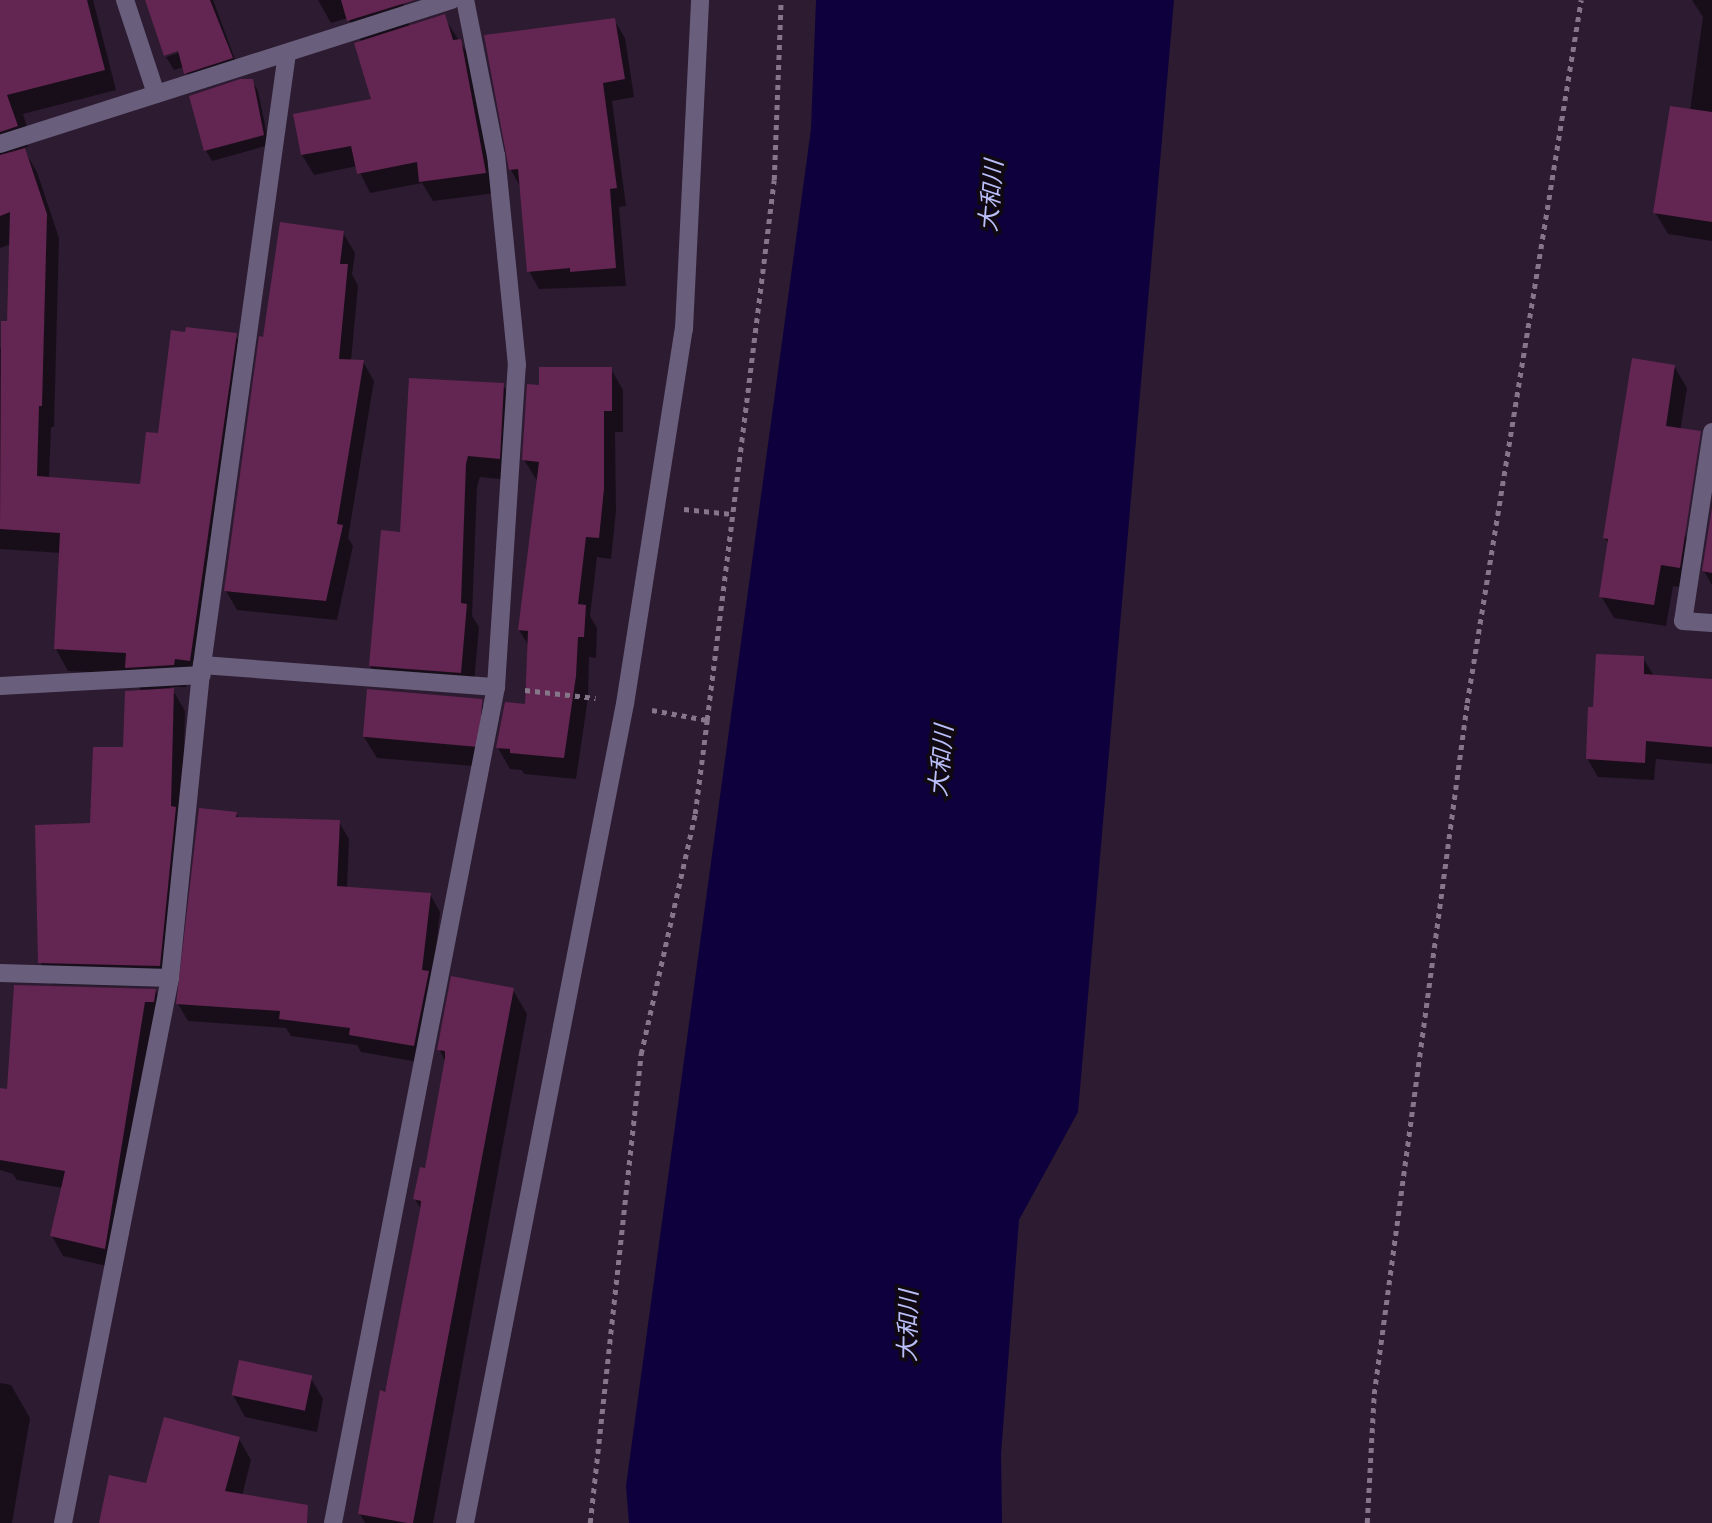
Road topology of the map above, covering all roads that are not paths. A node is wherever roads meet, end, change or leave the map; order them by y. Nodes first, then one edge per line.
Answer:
1 (125, 0) edge
2 (452, 0) edge
3 (465, 0) edge
4 (700, 0) edge
5 (287, 53) junction
6 (156, 94) junction
7 (0, 144) edge
8 (1712, 432) edge
9 (1712, 623) edge
10 (202, 670) junction
11 (0, 686) edge
12 (496, 687) junction
13 (0, 973) edge
14 (170, 978) junction
15 (63, 1523) edge
16 (333, 1523) edge
17 (465, 1523) edge

1 - 6 street
2 - 5 street
3 - 12 street
4 - 17 street
5 - 6 street
5 - 10 street
6 - 7 street
8 - 9 street
10 - 11 street
10 - 12 street
10 - 14 street
12 - 16 street
13 - 14 street
14 - 15 street

